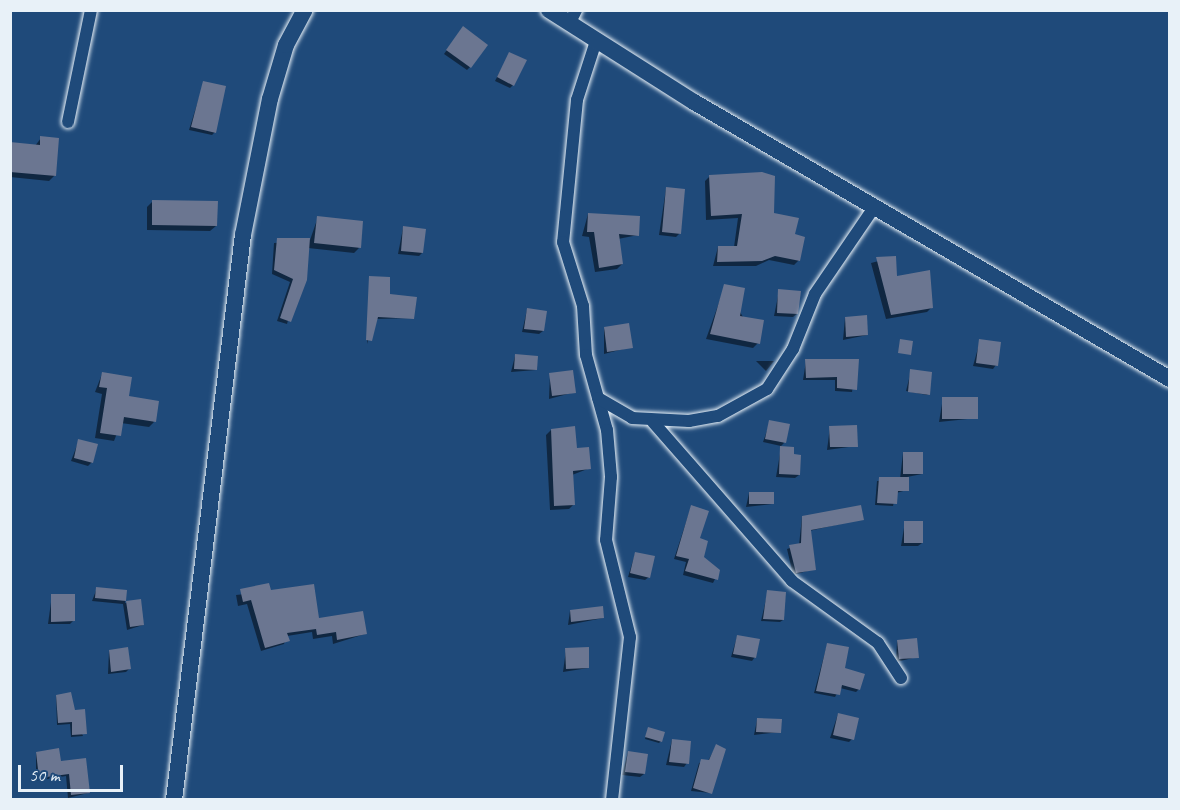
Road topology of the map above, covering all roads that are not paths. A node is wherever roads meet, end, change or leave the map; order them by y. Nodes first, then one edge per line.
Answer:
1 (91, 10) edge
2 (306, 10) edge
3 (549, 10) edge
4 (572, 17) edge
5 (596, 41) junction
6 (68, 122) dead end
7 (875, 206) junction
8 (1170, 379) edge
9 (598, 398) junction
10 (653, 422) junction
11 (900, 678) dead end
12 (174, 800) edge
13 (612, 800) edge

1 - 6 street
2 - 12 street
3 - 4 street
4 - 5 street
5 - 7 street
5 - 9 street
7 - 8 street
7 - 10 street
9 - 10 street
9 - 13 street
10 - 11 street

